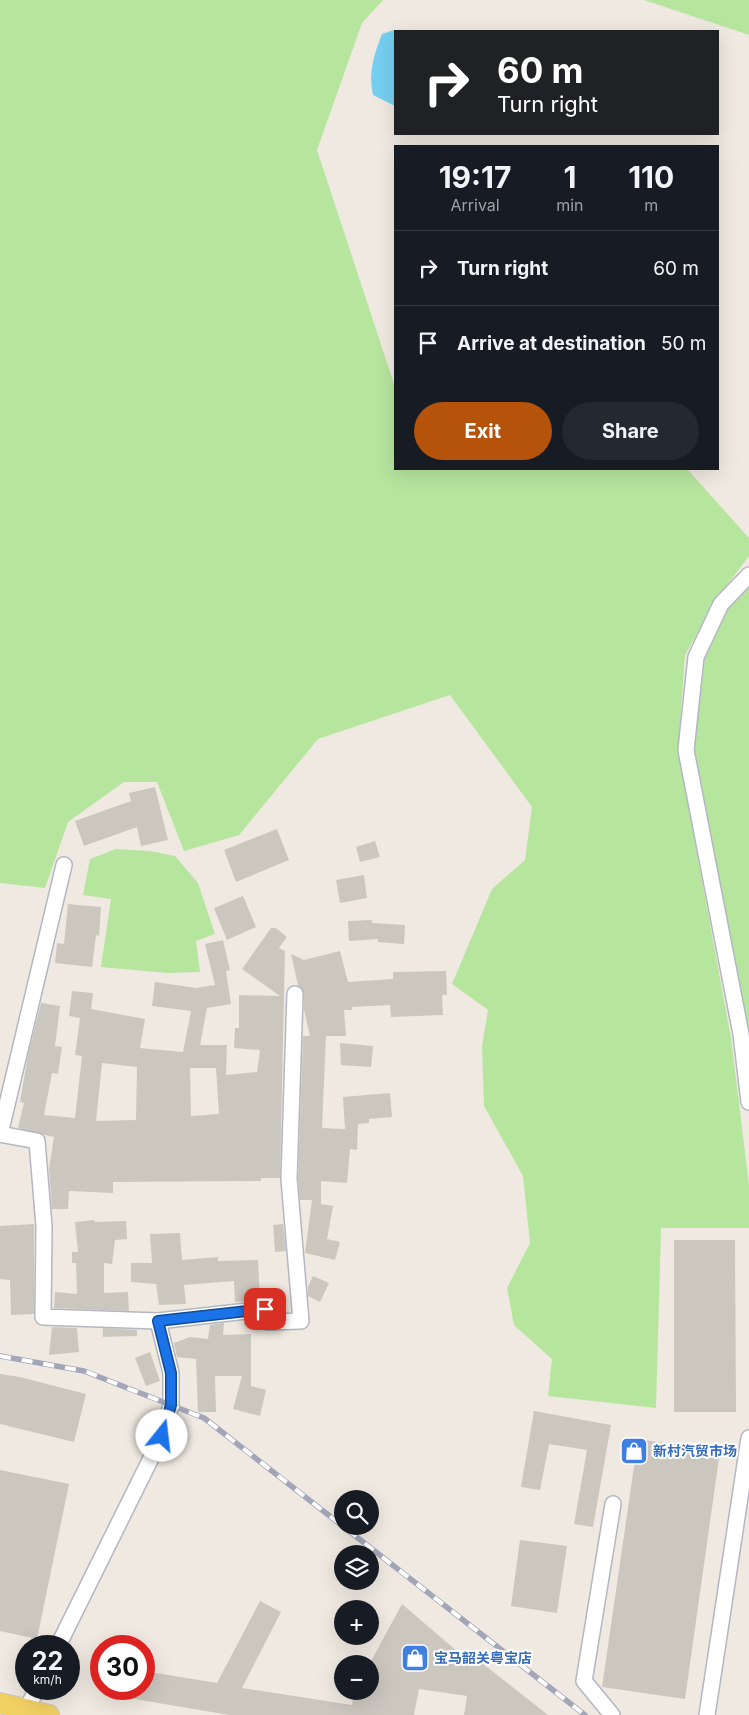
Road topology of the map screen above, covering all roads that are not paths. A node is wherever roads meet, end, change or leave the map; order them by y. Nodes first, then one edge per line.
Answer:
1 (749, 575) edge
2 (64, 865) dead end
3 (295, 994) dead end
4 (749, 1102) edge
5 (0, 1134) edge
6 (158, 1321) junction
7 (749, 1438) edge
8 (746, 1484) edge
9 (613, 1504) dead end
10 (63, 1635) edge
11 (31, 1700) edge
12 (0, 1703) edge
13 (26, 1710) junction
14 (49, 1715) edge
15 (612, 1715) edge
16 (708, 1715) edge

1 - 4 street
2 - 5 street
3 - 6 street
5 - 6 street
6 - 10 street
7 - 8 street
8 - 16 street
9 - 15 street
11 - 13 street
12 - 13 main road
13 - 14 main road

